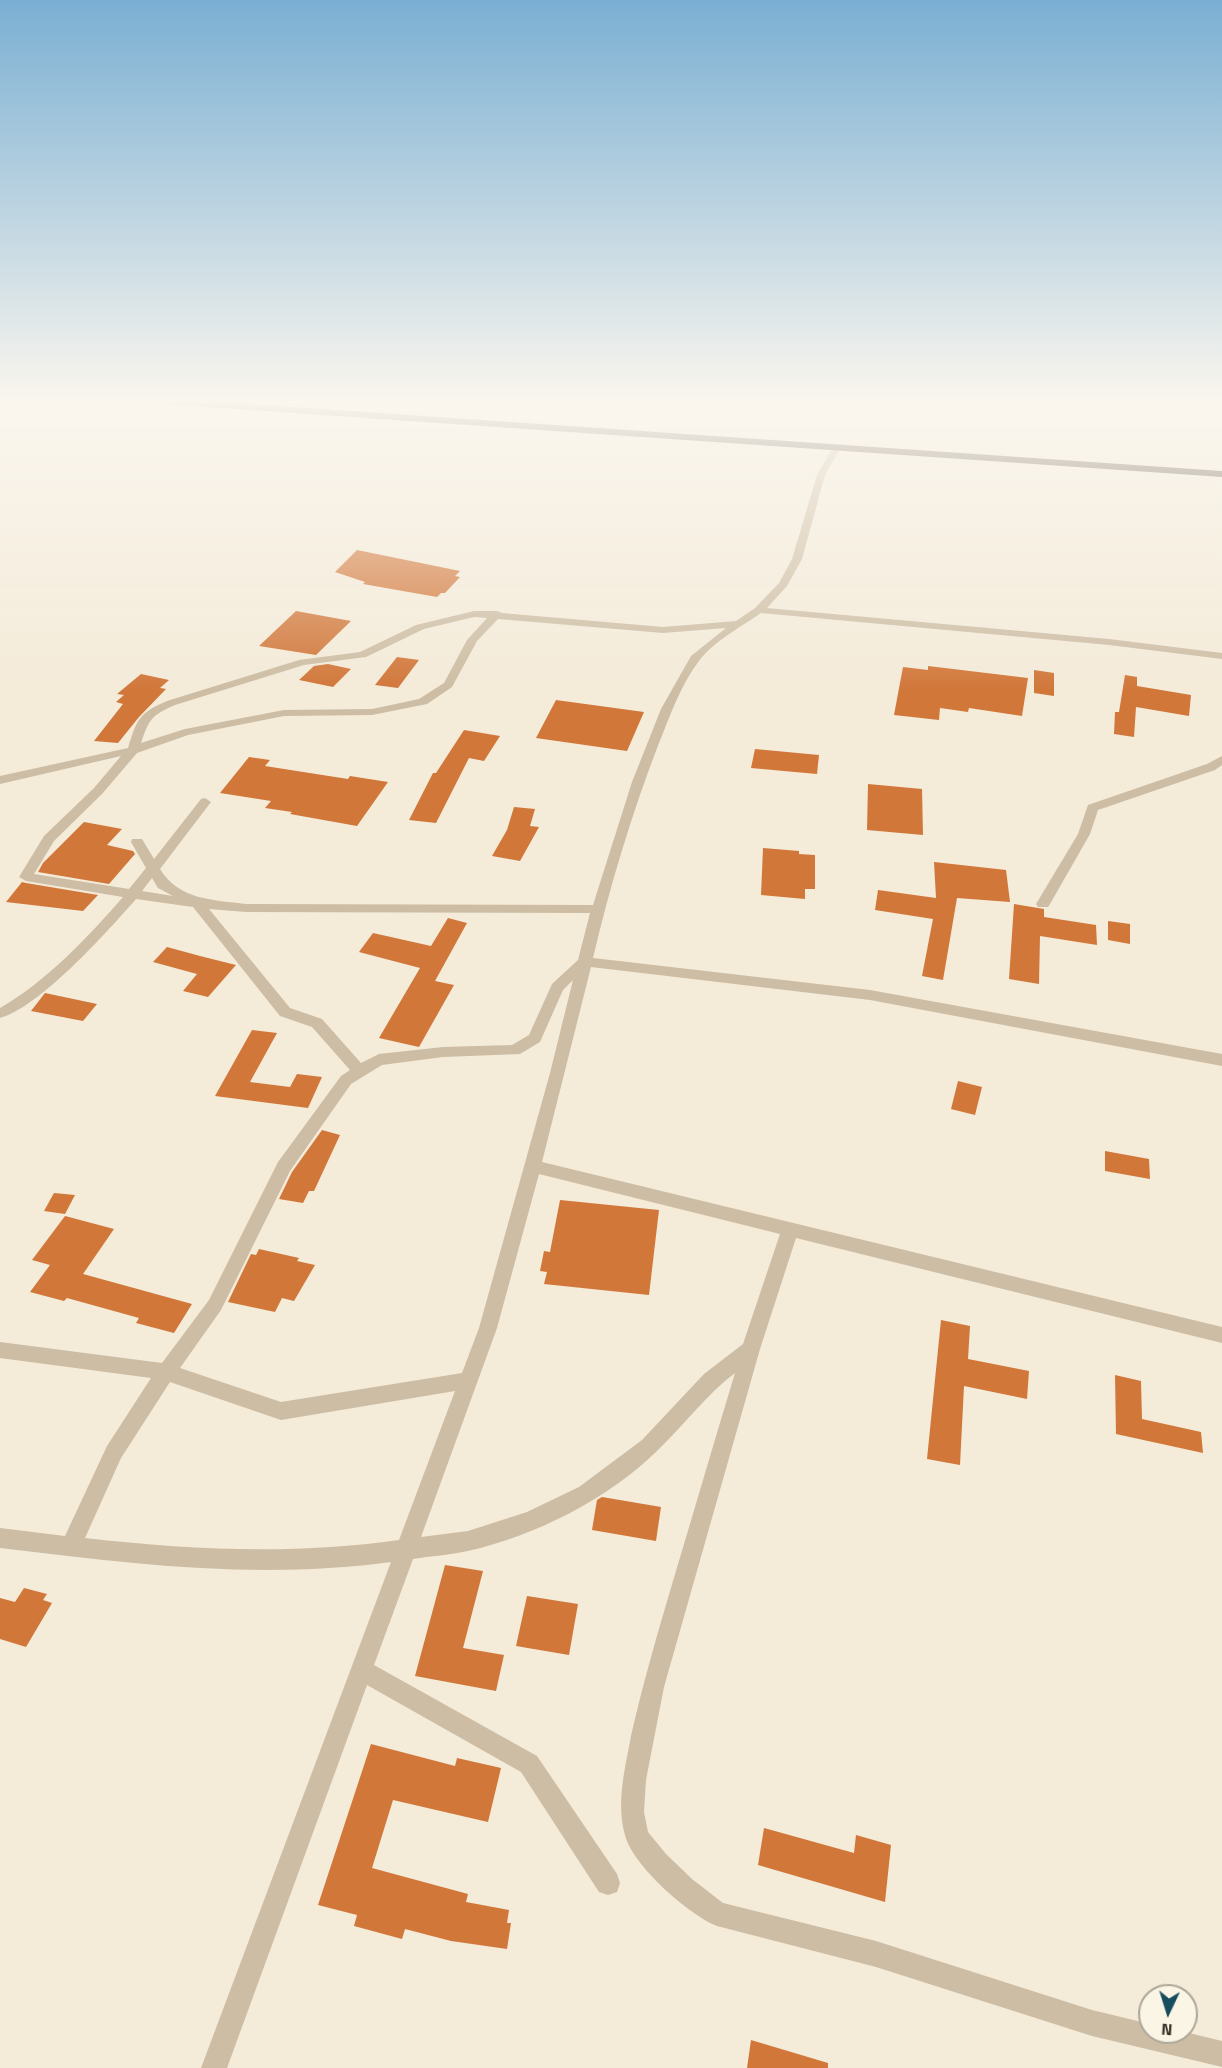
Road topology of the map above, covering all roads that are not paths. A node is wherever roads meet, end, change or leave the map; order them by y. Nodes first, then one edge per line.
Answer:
1 (815, 498) edge
2 (759, 610) junction
3 (497, 614) junction
4 (738, 623) junction
5 (1222, 656) edge
6 (133, 750) junction
7 (1222, 760) edge
8 (0, 780) edge
9 (205, 802) dead end
10 (137, 842) dead end
11 (153, 868) junction
12 (133, 893) junction
13 (197, 903) junction
14 (1043, 904) dead end
15 (598, 909) junction
16 (585, 962) junction
17 (0, 1013) edge
18 (1222, 1060) edge
19 (360, 1072) junction
20 (532, 1166) junction
21 (790, 1230) junction
22 (1222, 1335) edge
23 (751, 1349) junction
24 (0, 1350) edge
25 (166, 1372) junction
26 (469, 1380) junction
27 (0, 1538) edge
28 (71, 1546) junction
29 (407, 1548) junction
30 (362, 1670) junction
31 (608, 1883) dead end
32 (1222, 2054) edge
33 (214, 2068) edge

1 - 2 street
2 - 4 street
2 - 5 street
3 - 4 street
3 - 6 street
3 - 6 street
4 - 15 street
6 - 8 street
6 - 12 street
7 - 14 street
9 - 11 street
10 - 11 street
11 - 12 street
11 - 13 street
12 - 13 street
12 - 17 street
13 - 15 street
13 - 19 street
15 - 16 street
16 - 18 street
16 - 19 street
16 - 20 street
19 - 25 street
20 - 21 street
20 - 26 street
21 - 22 street
21 - 23 street
23 - 29 street
23 - 32 street
24 - 25 street
25 - 26 street
25 - 28 street
26 - 29 street
27 - 28 street
28 - 29 street
29 - 30 street
30 - 31 street
30 - 33 street

